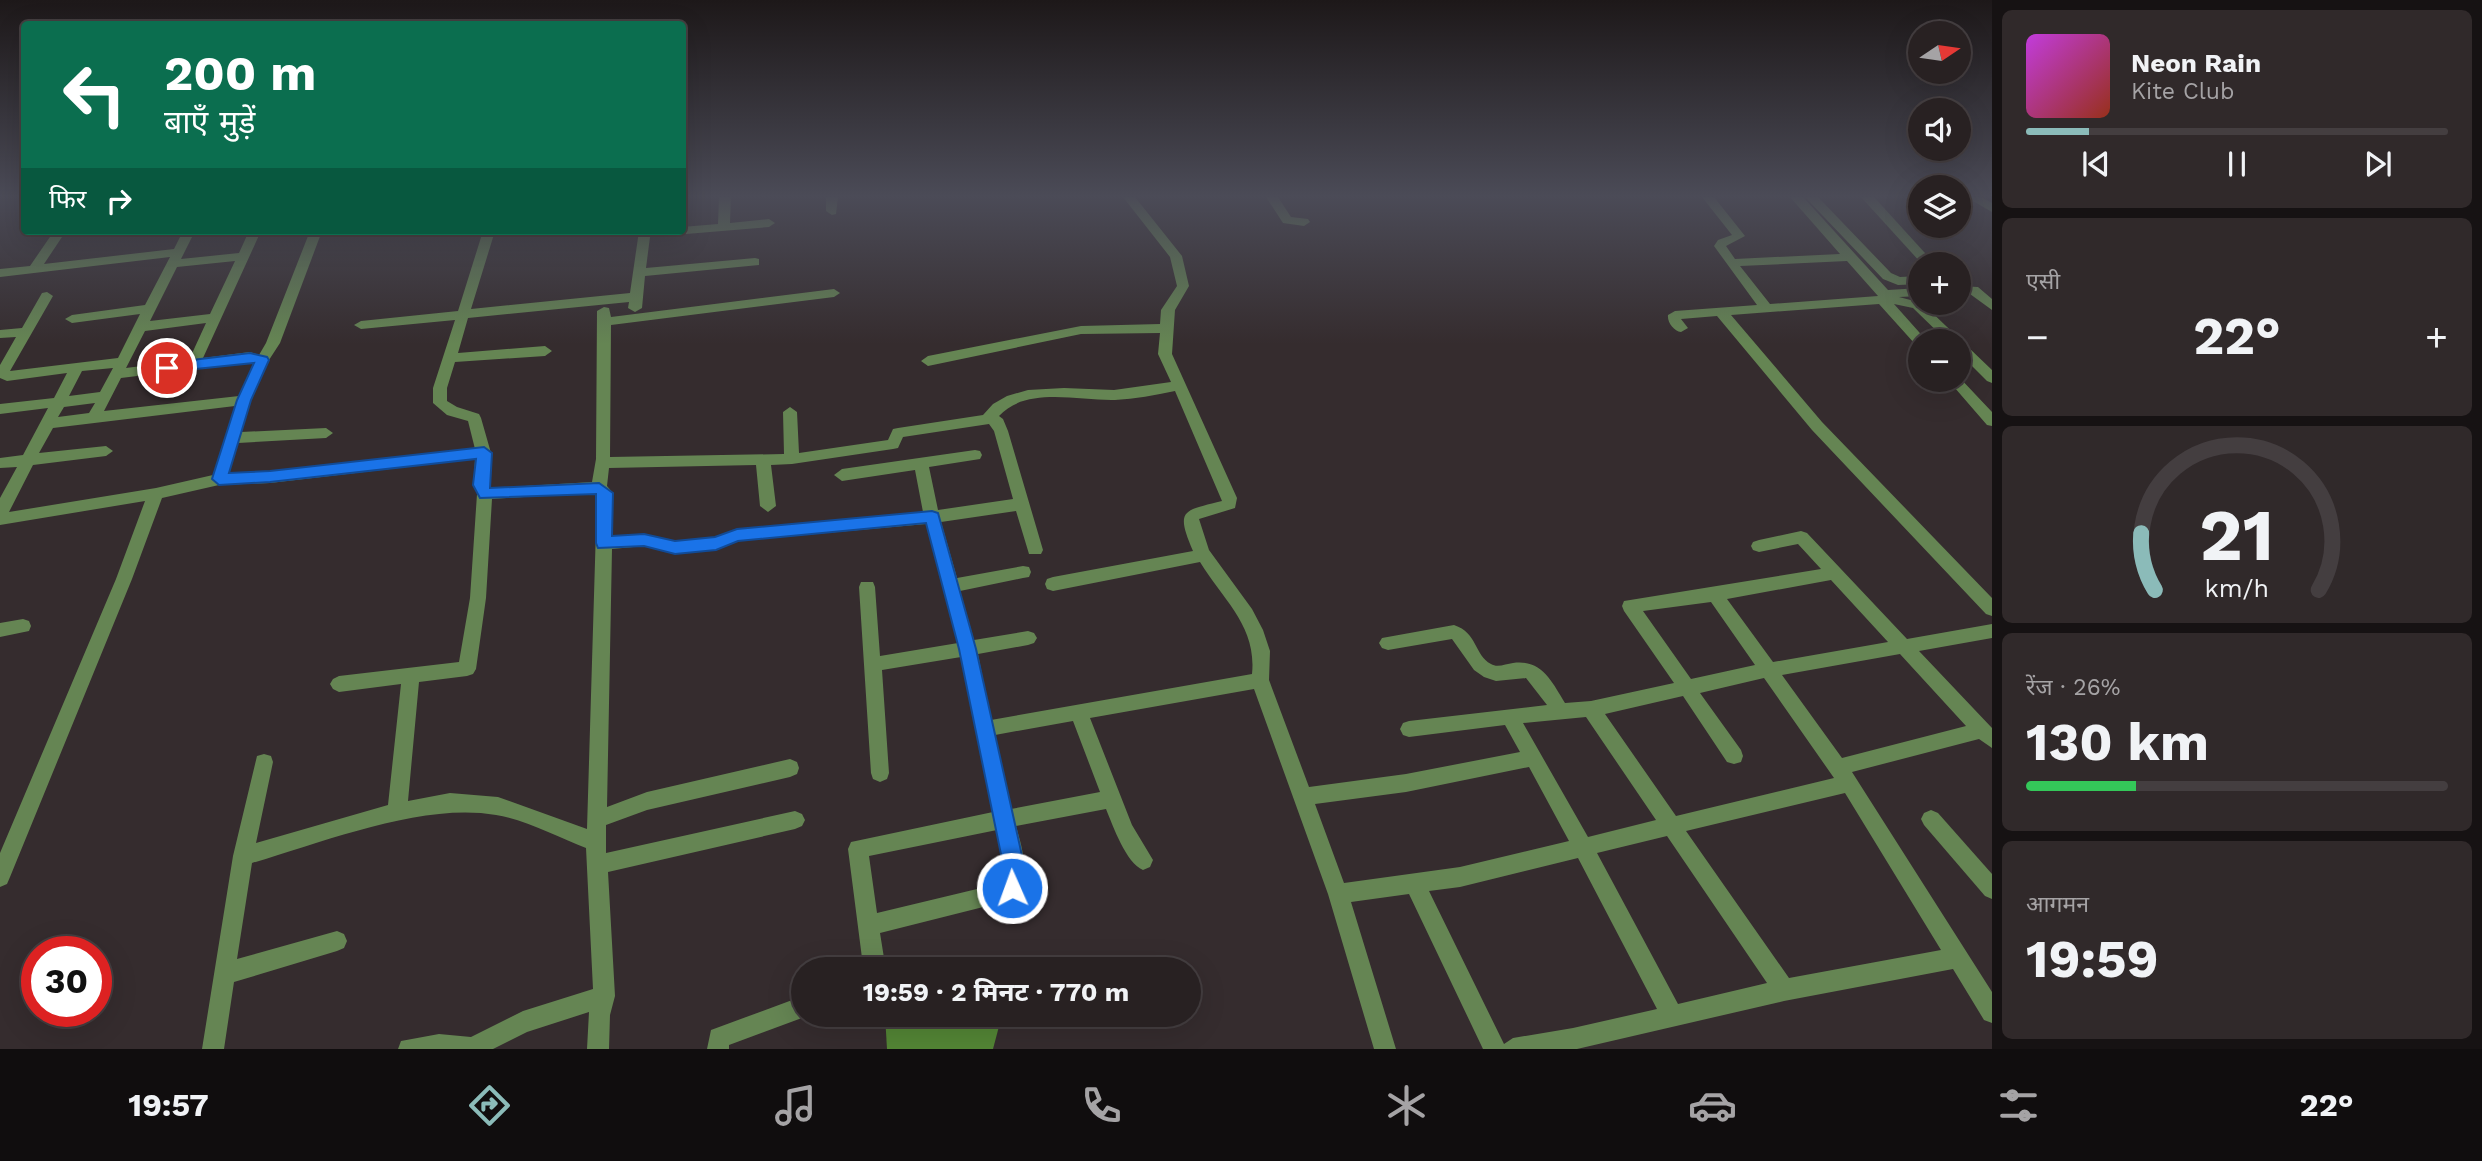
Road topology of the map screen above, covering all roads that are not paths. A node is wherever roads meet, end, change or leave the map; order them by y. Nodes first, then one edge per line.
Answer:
1 (50, 246) edge
2 (181, 246) edge
3 (248, 246) edge
4 (310, 246) edge
5 (484, 246) edge
6 (643, 246) edge
7 (1168, 246) edge
8 (1720, 246) edge
9 (1839, 246) edge
10 (1858, 246) edge
11 (243, 256) junction
12 (1849, 257) junction
13 (175, 258) junction
14 (755, 262) dead end
15 (1731, 263) junction
16 (34, 269) junction
17 (1908, 270) edge
18 (1882, 271) junction
19 (638, 272) junction
20 (0, 273) edge
21 (1908, 280) edge
22 (1971, 290) edge
23 (834, 293) dead end
24 (1908, 294) edge
25 (47, 296) dead end
26 (634, 297) junction
27 (1886, 298) junction
28 (604, 302) junction
29 (1992, 306) edge
30 (149, 309) junction
31 (1768, 309) junction
32 (1721, 312) junction
33 (461, 316) junction
34 (635, 317) junction
35 (214, 318) junction
36 (72, 319) dead end
37 (604, 321) junction
38 (361, 325) dead end
39 (139, 327) junction
40 (1167, 328) junction
41 (1681, 328) dead end
42 (1911, 329) edge
43 (1942, 329) edge
44 (25, 332) junction
45 (0, 334) edge
46 (545, 351) dead end
47 (1971, 357) edge
48 (448, 358) junction
49 (262, 360) junction
50 (928, 361) dead end
51 (194, 364) junction
52 (77, 368) junction
53 (118, 368) junction
54 (1992, 378) edge
55 (1179, 386) junction
56 (1966, 392) edge
57 (103, 397) junction
58 (244, 400) junction
59 (61, 402) junction
60 (0, 409) edge
61 (790, 412) dead end
62 (989, 417) junction
63 (94, 418) junction
64 (1992, 421) edge
65 (50, 423) junction
66 (326, 433) dead end
67 (232, 438) junction
68 (106, 451) dead end
69 (484, 453) junction
70 (975, 456) dead end
71 (792, 458) junction
72 (27, 460) junction
73 (763, 460) junction
74 (0, 463) edge
75 (603, 463) junction
76 (920, 464) junction
77 (842, 475) dead end
78 (219, 479) junction
79 (599, 488) junction
80 (156, 494) junction
81 (485, 494) junction
82 (1022, 504) junction
83 (768, 506) dead end
84 (0, 513) edge
85 (932, 517) junction
86 (0, 519) edge
87 (604, 543) junction
88 (1759, 546) dead end
89 (1035, 550) dead end
90 (1204, 555) junction
91 (1023, 572) dead end
92 (1835, 573) junction
93 (1053, 584) dead end
94 (951, 586) junction
95 (867, 587) dead end
96 (1715, 595) junction
97 (1992, 609) edge
98 (23, 626) dead end
99 (0, 630) edge
100 (1990, 635) edge
101 (1028, 638) dead end
102 (1388, 643) dead end
103 (1904, 647) junction
104 (968, 649) junction
105 (874, 664) junction
106 (1768, 670) junction
107 (411, 675) junction
108 (1259, 680) junction
109 (339, 684) dead end
110 (1686, 688) junction
111 (1591, 709) junction
112 (1078, 711) junction
113 (1561, 712) junction
114 (1510, 716) junction
115 (984, 729) junction
116 (1409, 729) dead end
117 (1987, 735) edge
118 (1734, 756) dead end
119 (1532, 758) junction
120 (264, 762) dead end
121 (790, 768) dead end
122 (880, 774) dead end
123 (1844, 775) junction
124 (1303, 797) junction
125 (1112, 799) junction
126 (397, 812) junction
127 (597, 819) junction
128 (1004, 819) junction
129 (795, 820) dead end
130 (1931, 820) dead end
131 (1674, 825) junction
132 (596, 842) junction
133 (1583, 845) junction
134 (243, 856) junction
135 (1143, 860) dead end
136 (597, 865) junction
137 (0, 876) edge
138 (1414, 883) junction
139 (1992, 888) edge
140 (1338, 894) junction
141 (867, 926) junction
142 (337, 941) dead end
143 (873, 957) edge
144 (1956, 958) junction
145 (224, 974) junction
146 (1784, 990) junction
147 (604, 996) junction
148 (791, 1011) edge
149 (1992, 1012) edge
150 (1673, 1016) junction
151 (213, 1049) edge
152 (409, 1049) edge
153 (598, 1049) edge
154 (718, 1049) edge
155 (1385, 1049) edge
156 (1495, 1049) edge
157 (1513, 1049) edge

1 - 16 street
2 - 13 street
3 - 11 street
4 - 49 street
5 - 33 street
6 - 19 street
7 - 40 street
8 - 15 street
9 - 12 street
10 - 18 street
11 - 13 street
11 - 35 street
12 - 15 street
12 - 27 street
13 - 16 street
13 - 30 street
14 - 19 street
15 - 31 street
16 - 20 street
17 - 18 street
18 - 21 street
19 - 26 street
22 - 29 street
23 - 34 street
24 - 27 street
25 - 44 street
26 - 28 street
26 - 34 street
27 - 31 street
27 - 42 street
27 - 43 street
28 - 33 street
28 - 37 street
30 - 36 street
30 - 39 street
31 - 32 street
32 - 41 street
32 - 97 street
33 - 38 street
33 - 48 street
34 - 37 street
35 - 39 street
35 - 51 street
37 - 75 street
39 - 53 street
40 - 50 street
40 - 55 street
44 - 45 street
44 - 52 street
46 - 48 street
47 - 54 street
48 - 69 street
49 - 51 street
49 - 58 street
51 - 53 street
52 - 53 street
52 - 59 street
53 - 57 street
55 - 62 street
55 - 90 street
56 - 64 street
57 - 59 street
57 - 63 street
58 - 63 street
58 - 67 street
59 - 60 street
59 - 65 street
61 - 71 street
62 - 71 street
62 - 82 street
63 - 65 street
65 - 72 street
66 - 67 street
67 - 78 street
68 - 72 street
69 - 78 street
69 - 81 street
70 - 76 street
71 - 73 street
72 - 74 street
72 - 84 street
73 - 75 street
73 - 83 street
75 - 79 street
76 - 77 street
76 - 85 street
78 - 80 street
79 - 81 street
79 - 87 street
80 - 86 street
80 - 137 street
81 - 107 street
82 - 85 street
82 - 89 street
85 - 87 street
85 - 94 street
87 - 127 street
88 - 92 street
90 - 93 street
90 - 108 street
91 - 94 street
92 - 96 street
92 - 103 street
94 - 104 street
95 - 105 street
96 - 106 street
96 - 110 street
98 - 99 street
100 - 103 street
101 - 104 street
102 - 113 street
103 - 106 street
103 - 117 street
104 - 105 street
104 - 115 street
105 - 122 street
106 - 110 street
106 - 123 street
107 - 109 street
107 - 126 street
108 - 112 street
108 - 124 street
110 - 111 street
110 - 118 street
111 - 113 street
111 - 131 street
112 - 115 street
112 - 125 street
113 - 114 street
114 - 116 street
114 - 119 street
115 - 128 street
117 - 123 street
119 - 124 street
119 - 133 street
120 - 134 street
121 - 127 street
123 - 131 street
123 - 144 street
124 - 140 street
125 - 128 street
125 - 135 street
126 - 132 street
126 - 134 street
127 - 132 street
128 - 141 street
128 - 141 street
129 - 136 street
130 - 139 street
131 - 133 street
131 - 146 street
132 - 136 street
133 - 138 street
133 - 150 street
134 - 145 street
136 - 147 street
138 - 140 street
138 - 156 street
140 - 155 street
141 - 143 street
142 - 145 street
144 - 146 street
144 - 149 street
145 - 151 street
146 - 150 street
147 - 152 street
147 - 153 street
148 - 154 street
150 - 157 street

